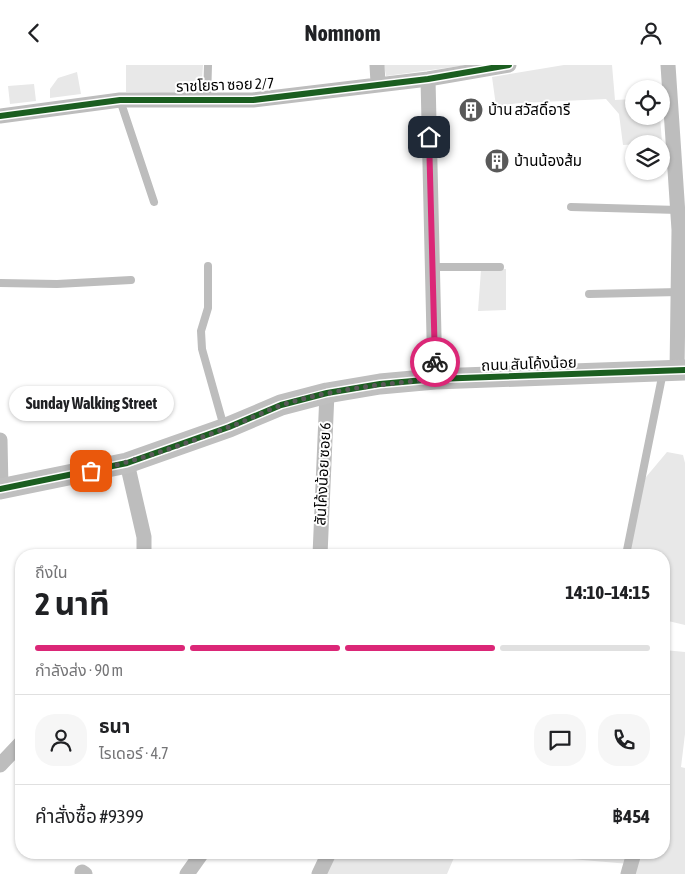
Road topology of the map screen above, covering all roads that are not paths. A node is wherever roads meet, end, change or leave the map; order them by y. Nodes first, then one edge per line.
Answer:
1 (208, 65) edge
2 (376, 65) edge
3 (509, 65) edge
4 (668, 65) edge
5 (428, 79) junction
6 (378, 83) junction
7 (120, 100) junction
8 (207, 100) junction
9 (0, 116) edge
10 (154, 202) dead end
11 (571, 207) dead end
12 (678, 210) junction
13 (208, 266) dead end
14 (432, 267) junction
15 (500, 267) dead end
16 (131, 280) dead end
17 (0, 283) edge
18 (679, 292) junction
19 (589, 294) dead end
20 (675, 371) edge
21 (435, 379) junction
22 (327, 393) junction
23 (224, 429) junction
24 (0, 440) edge
25 (127, 463) junction
26 (1, 489) edge
27 (144, 549) edge
28 (320, 549) edge
29 (628, 549) edge
30 (15, 749) edge
31 (0, 765) edge
32 (198, 859) edge
33 (326, 859) edge
34 (632, 859) edge
35 (187, 874) edge
36 (318, 874) edge
37 (628, 874) edge

1 - 8 lane
2 - 6 street
3 - 5 street, ราชโยธา ซอย 2/7
4 - 12 street
5 - 6 street, ราชโยธา ซอย 2/7
5 - 14 street
6 - 8 street, ราชโยธา ซอย 2/7
7 - 8 street, ราชโยธา ซอย 2/7
7 - 9 street, ราชโยธา ซอย 2/7
7 - 10 lane
11 - 12 lane
12 - 18 street
13 - 23 lane
14 - 15 lane
14 - 21 street
16 - 17 lane
18 - 19 lane
18 - 20 street
20 - 21 street, ถนน สันโค้งน้อย
20 - 29 lane
21 - 22 street, ถนน สันโค้งน้อย
22 - 23 street, ถนน สันโค้งน้อย
22 - 28 street, สันโค้งน้อย ซอย 6
23 - 25 street, ถนน สันโค้งน้อย
24 - 26 street
25 - 26 street, ถนน สันโค้งน้อย
25 - 27 street
30 - 31 street
32 - 35 street
33 - 36 street
34 - 37 street

